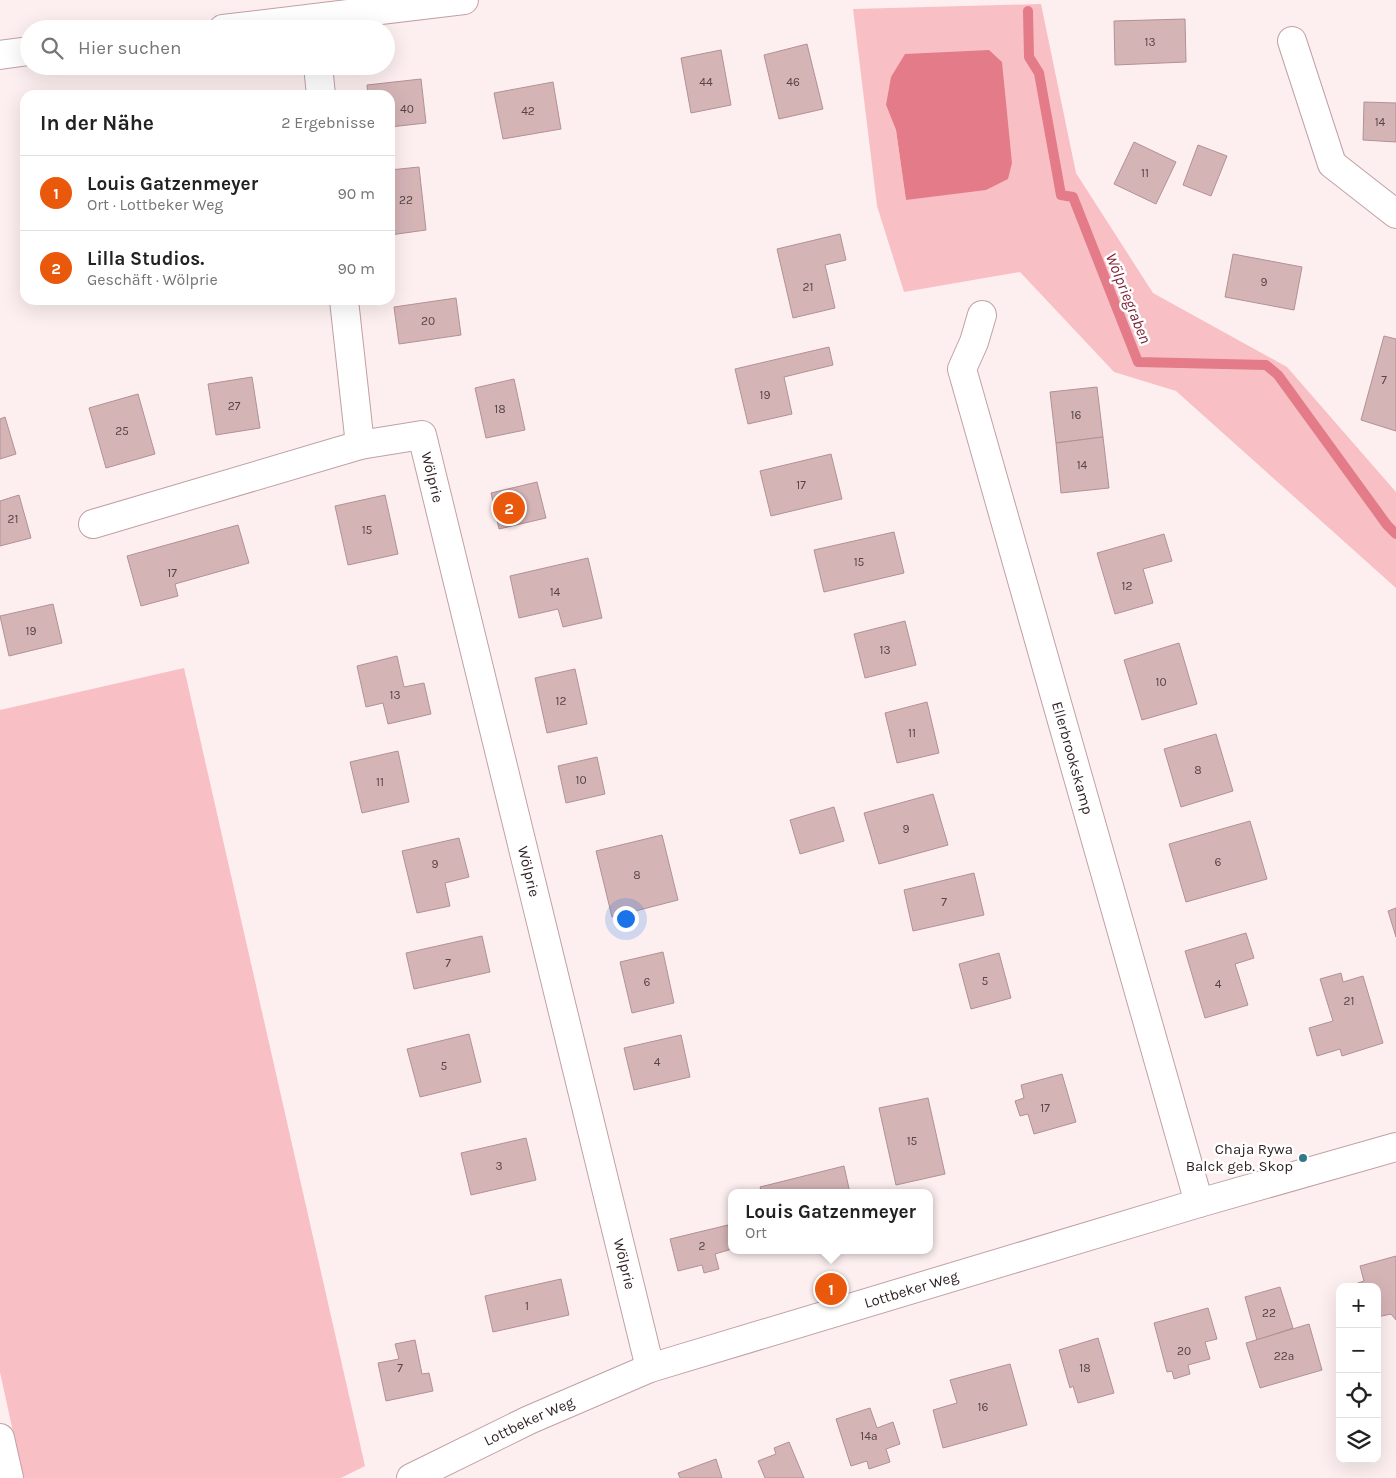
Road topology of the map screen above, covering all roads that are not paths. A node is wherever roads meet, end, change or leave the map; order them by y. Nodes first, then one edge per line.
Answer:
1 (464, 0) edge
2 (338, 20) edge
3 (1292, 41) dead end
4 (20, 53) edge
5 (0, 55) edge
6 (319, 75) edge
7 (320, 90) edge
8 (1396, 214) edge
9 (345, 305) edge
10 (982, 315) dead end
11 (360, 445) junction
12 (93, 524) dead end
13 (1396, 1147) edge
14 (1199, 1203) junction
15 (650, 1368) junction
16 (0, 1438) edge
17 (9, 1478) edge
18 (411, 1478) edge

1 - 2 street
3 - 8 street
4 - 5 street
6 - 7 street
9 - 11 street
10 - 14 street, Ellerbrookskamp
11 - 12 street, Wölprie
11 - 15 street, Wölprie
13 - 14 street, Lottbeker Weg
14 - 15 street, Lottbeker Weg
15 - 18 street, Lottbeker Weg
16 - 17 street

